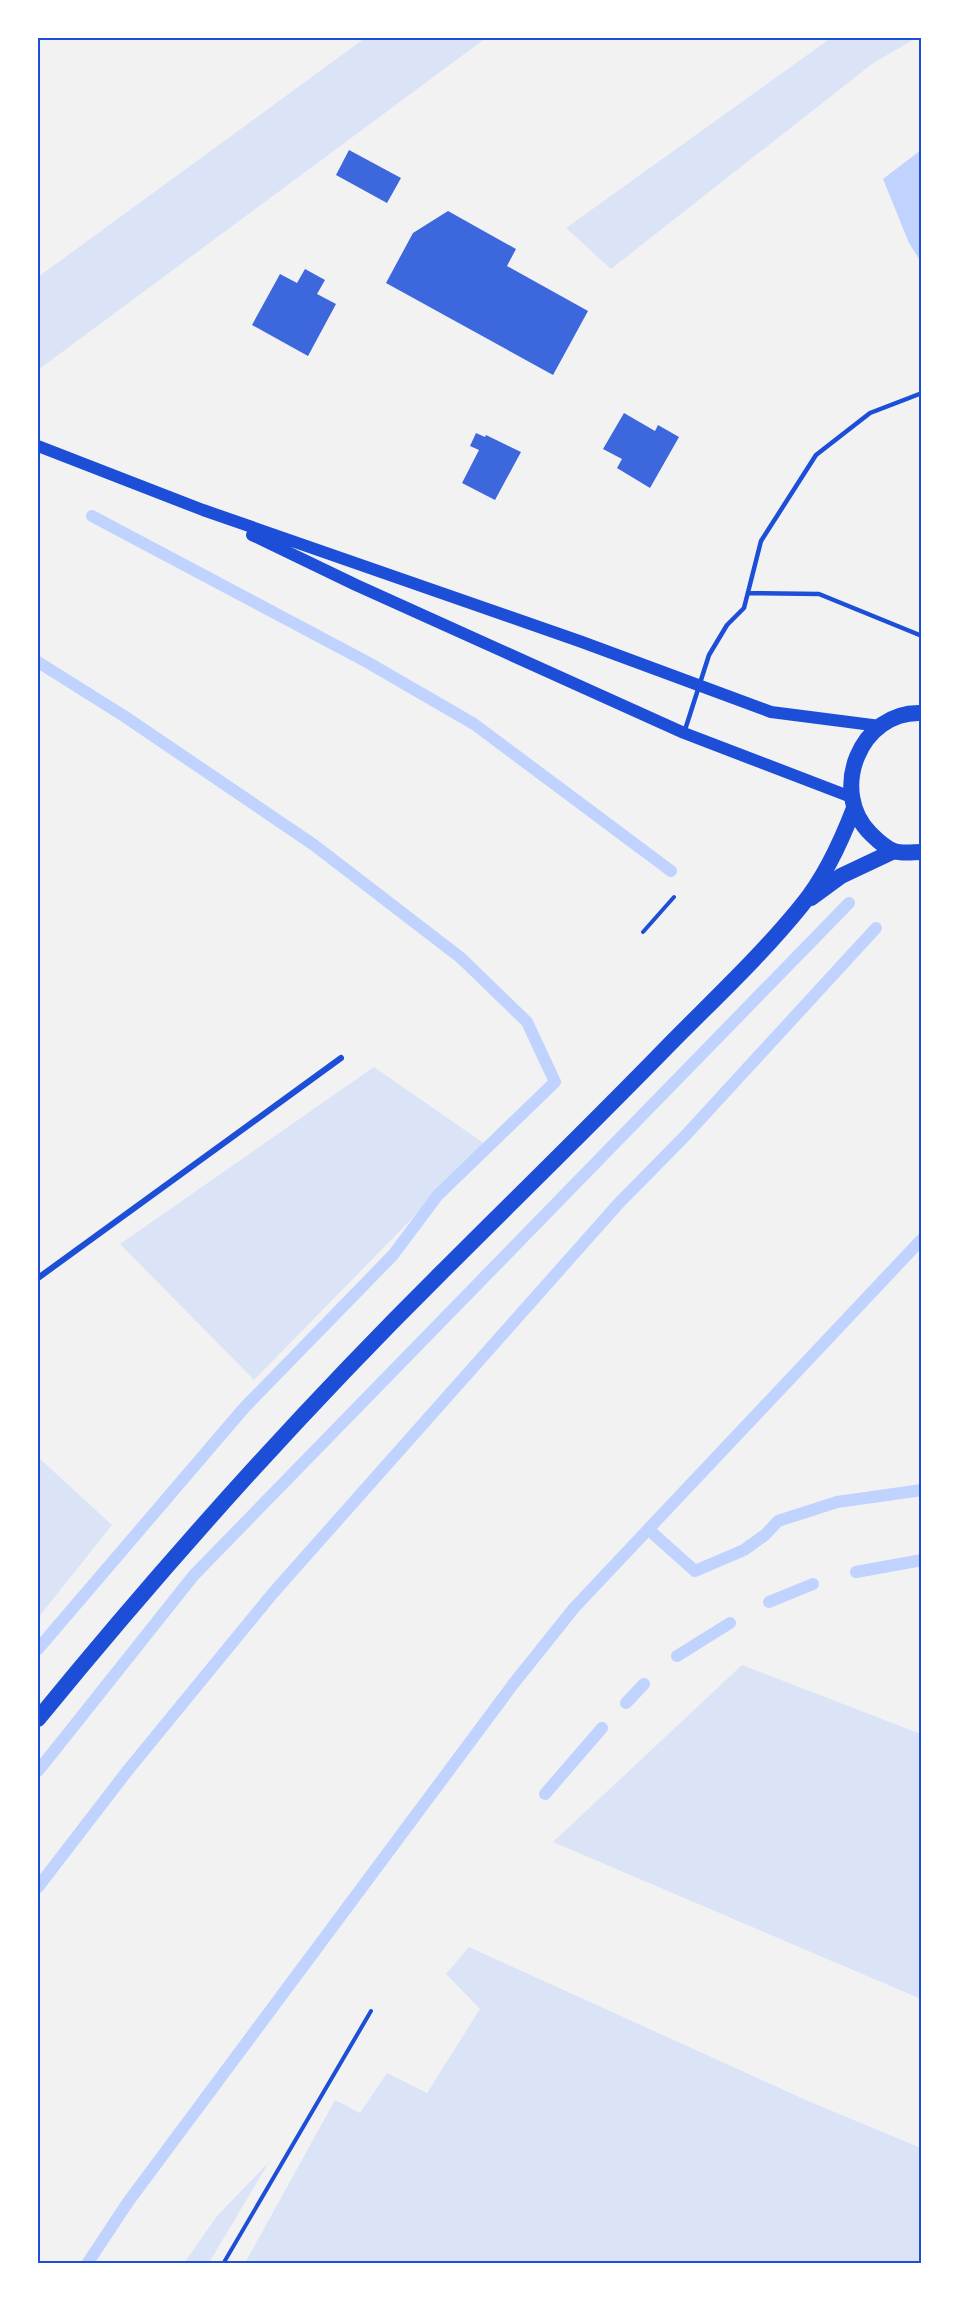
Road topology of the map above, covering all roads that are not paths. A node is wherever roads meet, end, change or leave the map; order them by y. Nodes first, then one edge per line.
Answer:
1 (921, 393) edge
2 (38, 446) edge
3 (203, 510) junction
4 (748, 593) junction
5 (921, 636) edge
6 (698, 684) junction
7 (921, 712) edge
8 (880, 726) junction
9 (684, 733) junction
10 (853, 803) junction
11 (894, 851) junction
12 (921, 852) edge
13 (803, 904) junction
14 (341, 1058) dead end
15 (38, 1278) edge
16 (38, 1719) edge

1 - 4 lane
2 - 3 main road
3 - 6 main road
3 - 9 main road
4 - 5 lane
4 - 6 lane
6 - 8 main road
6 - 9 lane
7 - 8 highway
8 - 10 highway
9 - 10 main road
10 - 11 highway
10 - 13 highway
11 - 12 highway
11 - 13 highway
13 - 16 highway
14 - 15 street

